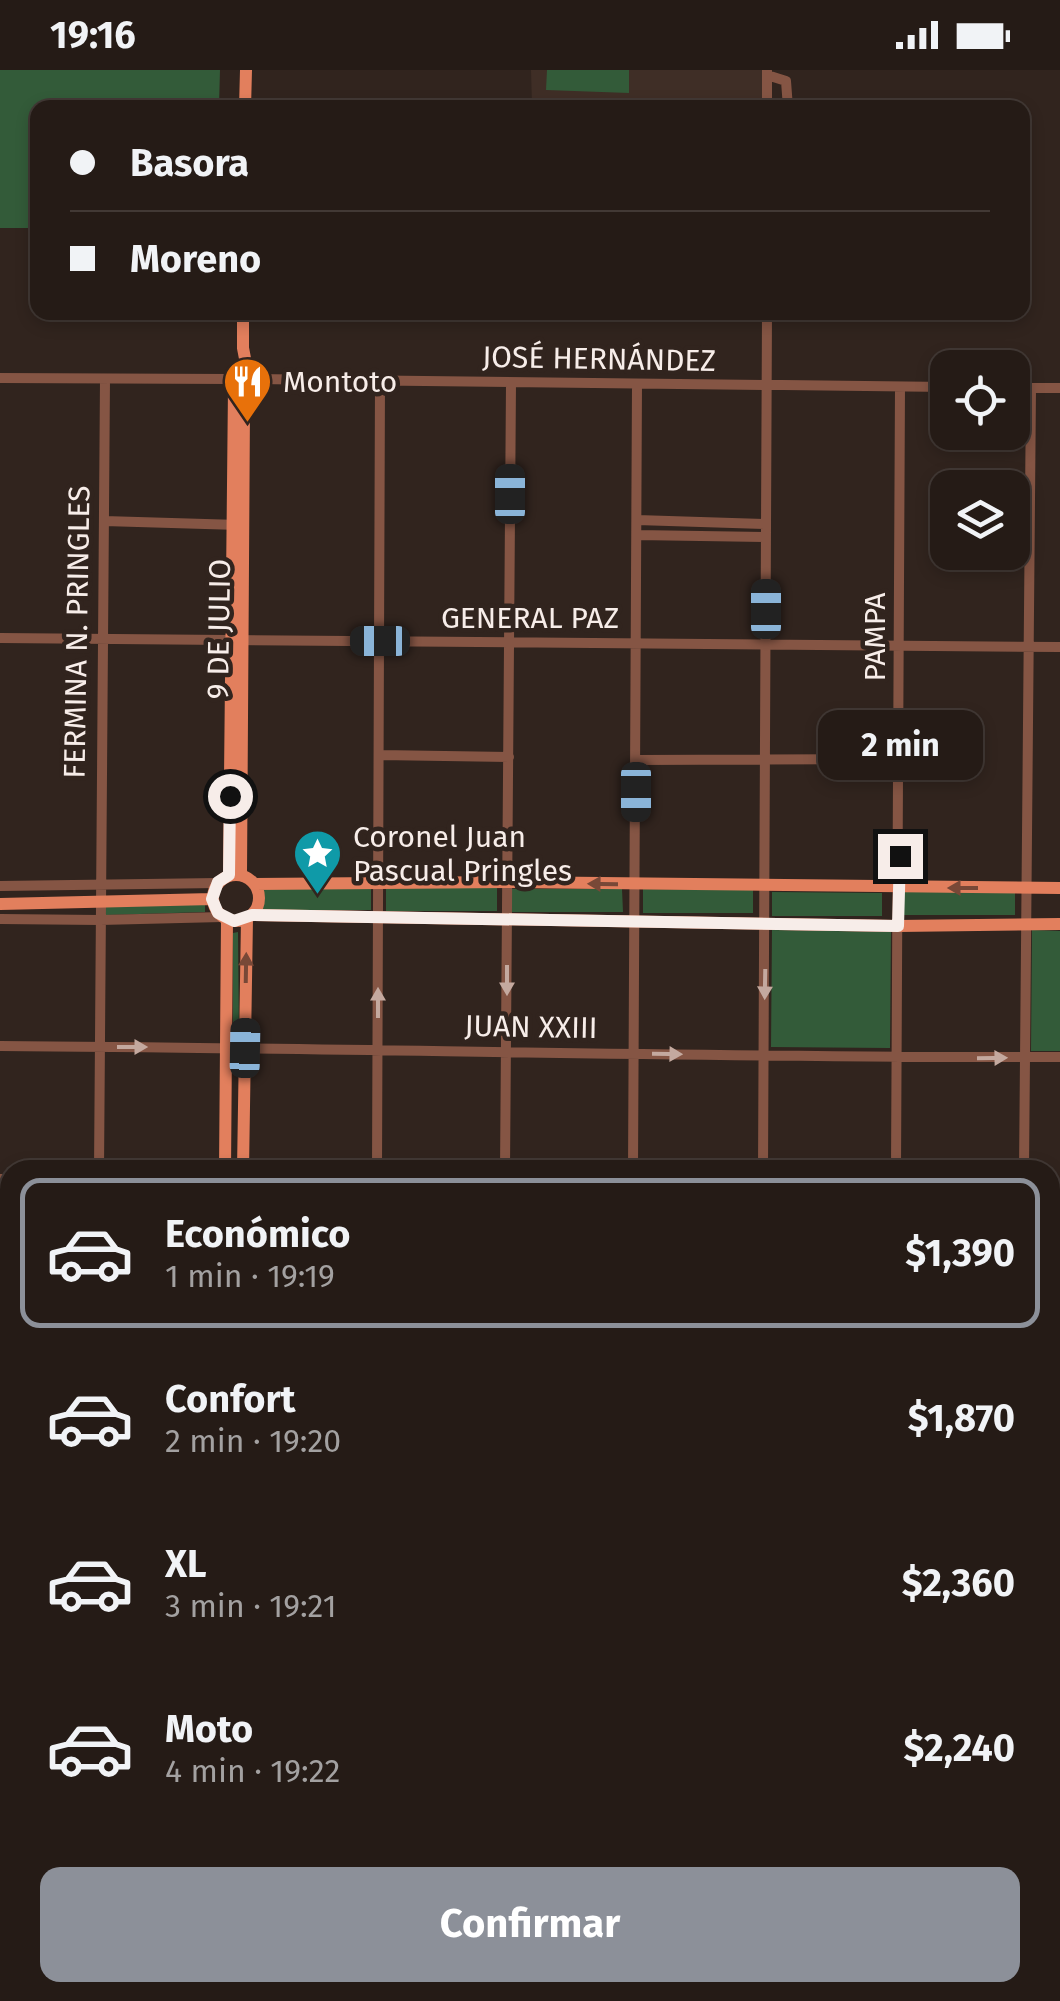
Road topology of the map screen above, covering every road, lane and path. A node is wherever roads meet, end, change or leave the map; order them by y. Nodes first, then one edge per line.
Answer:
1 (246, 70) edge
2 (768, 72) edge
3 (246, 100) edge
4 (768, 100) edge
5 (787, 100) edge
6 (243, 320) edge
7 (767, 320) edge
8 (0, 378) edge
9 (105, 379) junction
10 (241, 379) junction
11 (380, 382) junction
12 (510, 383) junction
13 (637, 384) junction
14 (767, 386) junction
15 (900, 387) junction
16 (930, 387) edge
17 (1031, 388) joint
18 (1060, 388) edge
19 (104, 520) junction
20 (637, 520) junction
21 (239, 524) junction
22 (766, 524) junction
23 (637, 535) junction
24 (766, 537) junction
25 (0, 638) edge
26 (103, 639) junction
27 (238, 640) junction
28 (380, 641) junction
29 (510, 642) junction
30 (637, 644) junction
31 (766, 644) junction
32 (900, 646) junction
33 (1029, 647) junction
34 (1060, 647) edge
35 (380, 755) junction
36 (509, 756) junction
37 (636, 760) junction
38 (766, 760) junction
39 (899, 760) junction
40 (229, 878) junction
41 (378, 882) junction
42 (508, 882) junction
43 (254, 884) junction
44 (635, 885) junction
45 (0, 886) edge
46 (99, 886) junction
47 (766, 886) junction
48 (900, 888) junction
49 (1026, 888) junction
50 (1060, 888) edge
51 (212, 899) junction
52 (0, 904) edge
53 (100, 904) junction
54 (379, 916) junction
55 (250, 917) junction
56 (224, 918) junction
57 (507, 918) junction
58 (0, 919) edge
59 (100, 920) junction
60 (635, 920) junction
61 (765, 922) junction
62 (1026, 924) junction
63 (1060, 924) edge
64 (898, 926) junction
65 (0, 1046) edge
66 (100, 1047) junction
67 (226, 1047) junction
68 (245, 1048) junction
69 (378, 1049) junction
70 (506, 1051) junction
71 (634, 1054) junction
72 (764, 1055) junction
73 (1025, 1058) junction
74 (1060, 1058) edge
75 (897, 1060) junction
76 (99, 1160) edge
77 (225, 1160) edge
78 (243, 1160) edge
79 (377, 1160) edge
80 (505, 1160) edge
81 (633, 1160) edge
82 (763, 1160) edge
83 (896, 1160) edge
84 (1024, 1160) edge

1 - 3 main road
2 - 4 street
2 - 5 street
6 - 10 main road, 9 DE JULIO
7 - 14 street
8 - 9 street, JOSÉ HERNÁNDEZ
9 - 10 street, JOSÉ HERNÁNDEZ
9 - 19 street, FERMINA N. PRINGLES
10 - 11 street, JOSÉ HERNÁNDEZ
10 - 21 main road, 9 DE JULIO
11 - 12 street, JOSÉ HERNÁNDEZ
11 - 28 street
12 - 13 street, JOSÉ HERNÁNDEZ
12 - 29 street
13 - 14 street, JOSÉ HERNÁNDEZ
13 - 20 street
14 - 15 street, JOSÉ HERNÁNDEZ
14 - 22 street
15 - 16 street, JOSÉ HERNÁNDEZ
15 - 32 street, PAMPA
17 - 18 street
17 - 33 street
19 - 21 street
19 - 26 street, FERMINA N. PRINGLES
20 - 22 street
20 - 23 street
21 - 27 main road, 9 DE JULIO
22 - 24 street
23 - 24 street
23 - 30 street
24 - 31 street
25 - 26 street, GENERAL PAZ
26 - 27 street, GENERAL PAZ
26 - 46 street, FERMINA N. PRINGLES
27 - 28 street, GENERAL PAZ
27 - 40 main road, 9 DE JULIO
28 - 29 street, GENERAL PAZ
28 - 35 street
29 - 30 street, GENERAL PAZ
29 - 36 street
30 - 31 street, GENERAL PAZ
30 - 37 street
31 - 32 street, GENERAL PAZ
31 - 38 street
32 - 33 street, GENERAL PAZ
32 - 39 street, PAMPA
33 - 34 street, GENERAL PAZ
33 - 49 street
35 - 36 street
35 - 41 street
36 - 42 street
37 - 38 street
37 - 44 street
38 - 39 street
38 - 47 street
39 - 48 street, PAMPA
40 - 43 main road
40 - 46 street
40 - 51 main road
41 - 42 main road
41 - 43 main road
41 - 54 street
44 -> 42 main road
42 - 57 street
43 - 55 main road
44 - 47 main road
44 - 60 street
45 - 46 street
46 - 53 street, FERMINA N. PRINGLES
47 - 48 main road
47 - 61 street
49 -> 48 main road
48 - 64 street, PAMPA
49 - 50 main road
49 - 62 street
51 - 53 main road
51 - 56 main road
52 - 53 main road
53 - 59 street, FERMINA N. PRINGLES
54 - 55 main road
54 - 57 main road
69 -> 54 street
55 - 56 main road
68 -> 55 main road
56 - 59 street
56 - 67 main road
57 - 60 main road
57 -> 70 street
58 - 59 street
59 - 66 street, FERMINA N. PRINGLES
60 - 61 main road
60 - 71 street
61 - 64 main road
61 -> 72 street
62 - 63 main road
62 - 64 main road
62 - 73 street
64 - 75 street, PAMPA
65 - 66 street, JUAN XXIII
66 -> 67 street, JUAN XXIII
66 - 76 street, FERMINA N. PRINGLES
67 - 68 street, JUAN XXIII
67 - 77 main road
68 - 69 street, JUAN XXIII
68 - 78 main road
69 - 70 street, JUAN XXIII
69 - 79 street
70 - 71 street, JUAN XXIII
70 - 80 street
71 -> 72 street, JUAN XXIII
71 - 81 street
72 - 75 street, JUAN XXIII
72 - 82 street
73 - 74 street, JUAN XXIII
75 -> 73 street, JUAN XXIII
73 - 84 street
75 - 83 street, PAMPA

